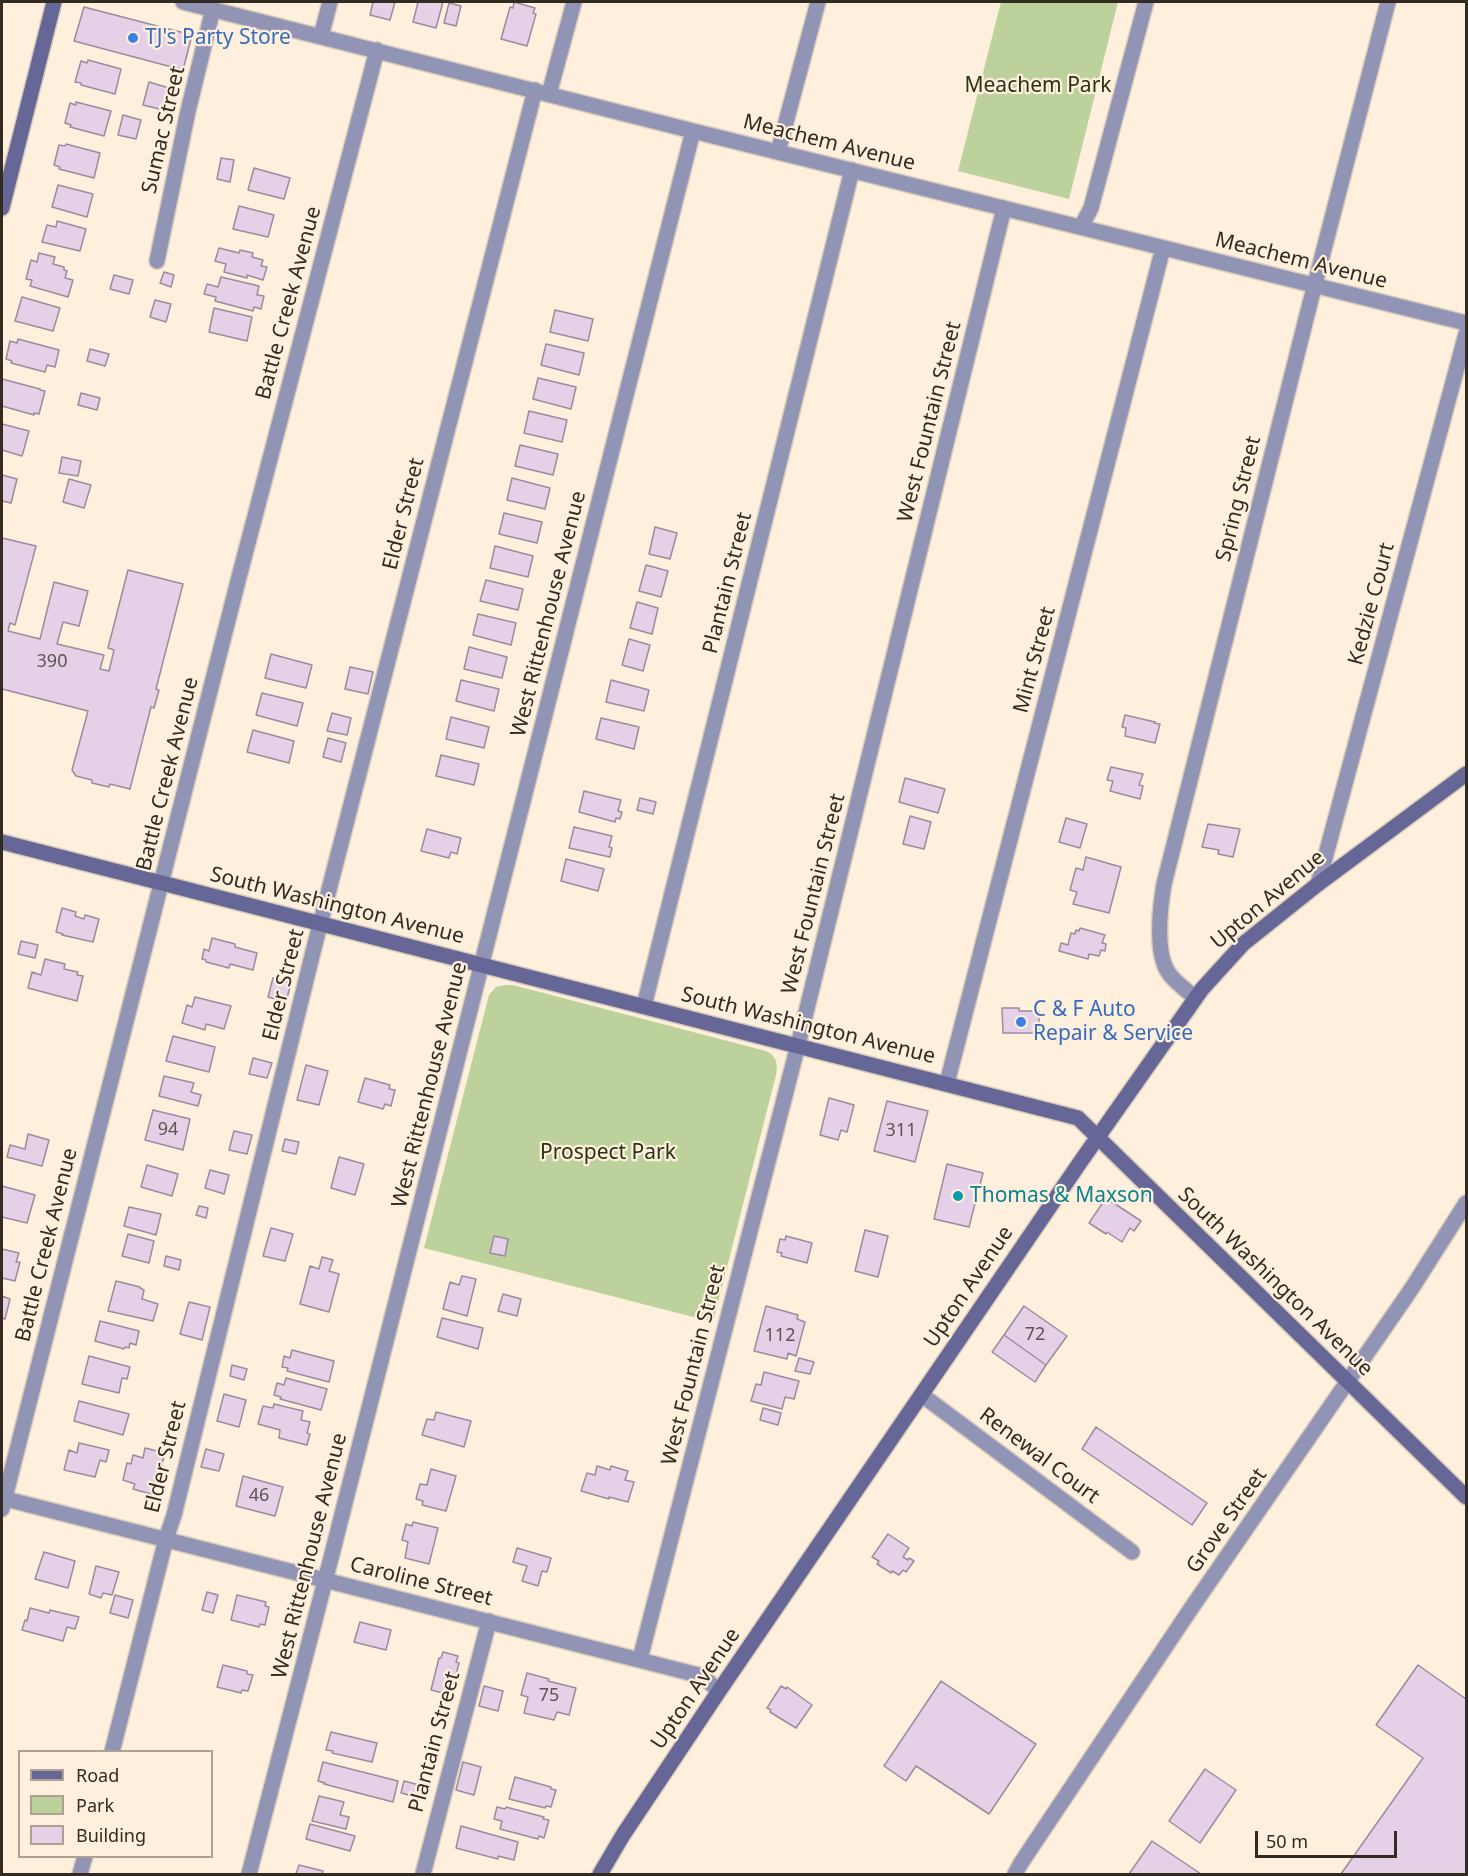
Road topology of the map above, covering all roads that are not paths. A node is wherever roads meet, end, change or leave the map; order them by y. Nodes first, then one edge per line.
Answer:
1 (54, 2) edge
2 (183, 2) edge
3 (330, 2) edge
4 (574, 2) edge
5 (818, 2) edge
6 (1146, 2) edge
7 (1388, 2) edge
8 (213, 9) junction
9 (321, 36) junction
10 (377, 50) junction
11 (542, 92) junction
12 (693, 131) junction
13 (778, 152) junction
14 (852, 170) junction
15 (2, 208) edge
16 (1004, 208) junction
17 (1081, 227) junction
18 (1164, 248) junction
19 (157, 261) dead end
20 (1314, 286) junction
21 (1467, 323) edge
22 (1467, 334) edge
23 (1467, 774) edge
24 (2, 842) edge
25 (162, 883) junction
26 (1318, 884) junction
27 (321, 923) junction
28 (482, 965) junction
29 (1195, 998) junction
30 (644, 1006) junction
31 (798, 1045) junction
32 (946, 1083) junction
33 (1098, 1137) junction
34 (1467, 1203) edge
35 (1348, 1383) junction
36 (922, 1395) junction
37 (1467, 1497) edge
38 (2, 1502) edge
39 (166, 1539) junction
40 (1132, 1552) dead end
41 (326, 1580) junction
42 (489, 1621) junction
43 (640, 1659) junction
44 (719, 1691) junction
45 (113, 1750) edge
46 (85, 1858) edge
47 (1018, 1869) edge
48 (80, 1875) edge
49 (249, 1875) edge
50 (423, 1875) edge
51 (600, 1875) edge

1 - 15 street
2 - 8 street, Meachem Avenue
3 - 9 street
4 - 11 street, Elder Street
5 - 13 street
6 - 17 street
7 - 20 street, Spring Street
8 - 9 street, Meachem Avenue
8 - 19 street, Sumac Street
9 - 10 street, Meachem Avenue
10 - 11 street, Meachem Avenue
10 - 25 street, Battle Creek Avenue
11 - 12 street, Meachem Avenue
11 - 27 street, Elder Street
12 - 13 street, Meachem Avenue
12 - 28 street, West Rittenhouse Avenue
13 - 14 street, Meachem Avenue
14 - 16 street, Meachem Avenue
14 - 30 street, Plantain Street
16 - 17 street, Meachem Avenue
16 - 31 street, West Fountain Street
17 - 18 street, Meachem Avenue
18 - 20 street, Meachem Avenue
18 - 32 street, Mint Street
20 - 21 street, Meachem Avenue
20 - 29 street, Spring Street
22 - 26 street, Kedzie Court
23 - 26 street, Upton Avenue
24 - 25 street, South Washington Avenue
25 - 27 street, South Washington Avenue
25 - 38 street, Battle Creek Avenue
26 - 29 street, Upton Avenue
27 - 28 street, South Washington Avenue
27 - 39 street, Elder Street
28 - 30 street, South Washington Avenue
28 - 41 street, West Rittenhouse Avenue
29 - 33 street, Upton Avenue
30 - 31 street, South Washington Avenue
31 - 32 street, South Washington Avenue
31 - 43 street, West Fountain Street
32 - 33 street, South Washington Avenue
33 - 35 street, South Washington Avenue
33 - 36 street, Upton Avenue
34 - 35 street, Grove Street
35 - 37 street, South Washington Avenue
35 - 47 street, Grove Street
36 - 40 street, Renewal Court
36 - 44 street, Upton Avenue
38 - 39 street, Caroline Street
39 - 41 street, Caroline Street
39 - 45 street, Elder Street
41 - 42 street, Caroline Street
41 - 49 street, West Rittenhouse Avenue
42 - 43 street, Caroline Street
42 - 50 street, Plantain Street
43 - 44 street, Caroline Street
44 - 51 street, Upton Avenue
46 - 48 street

